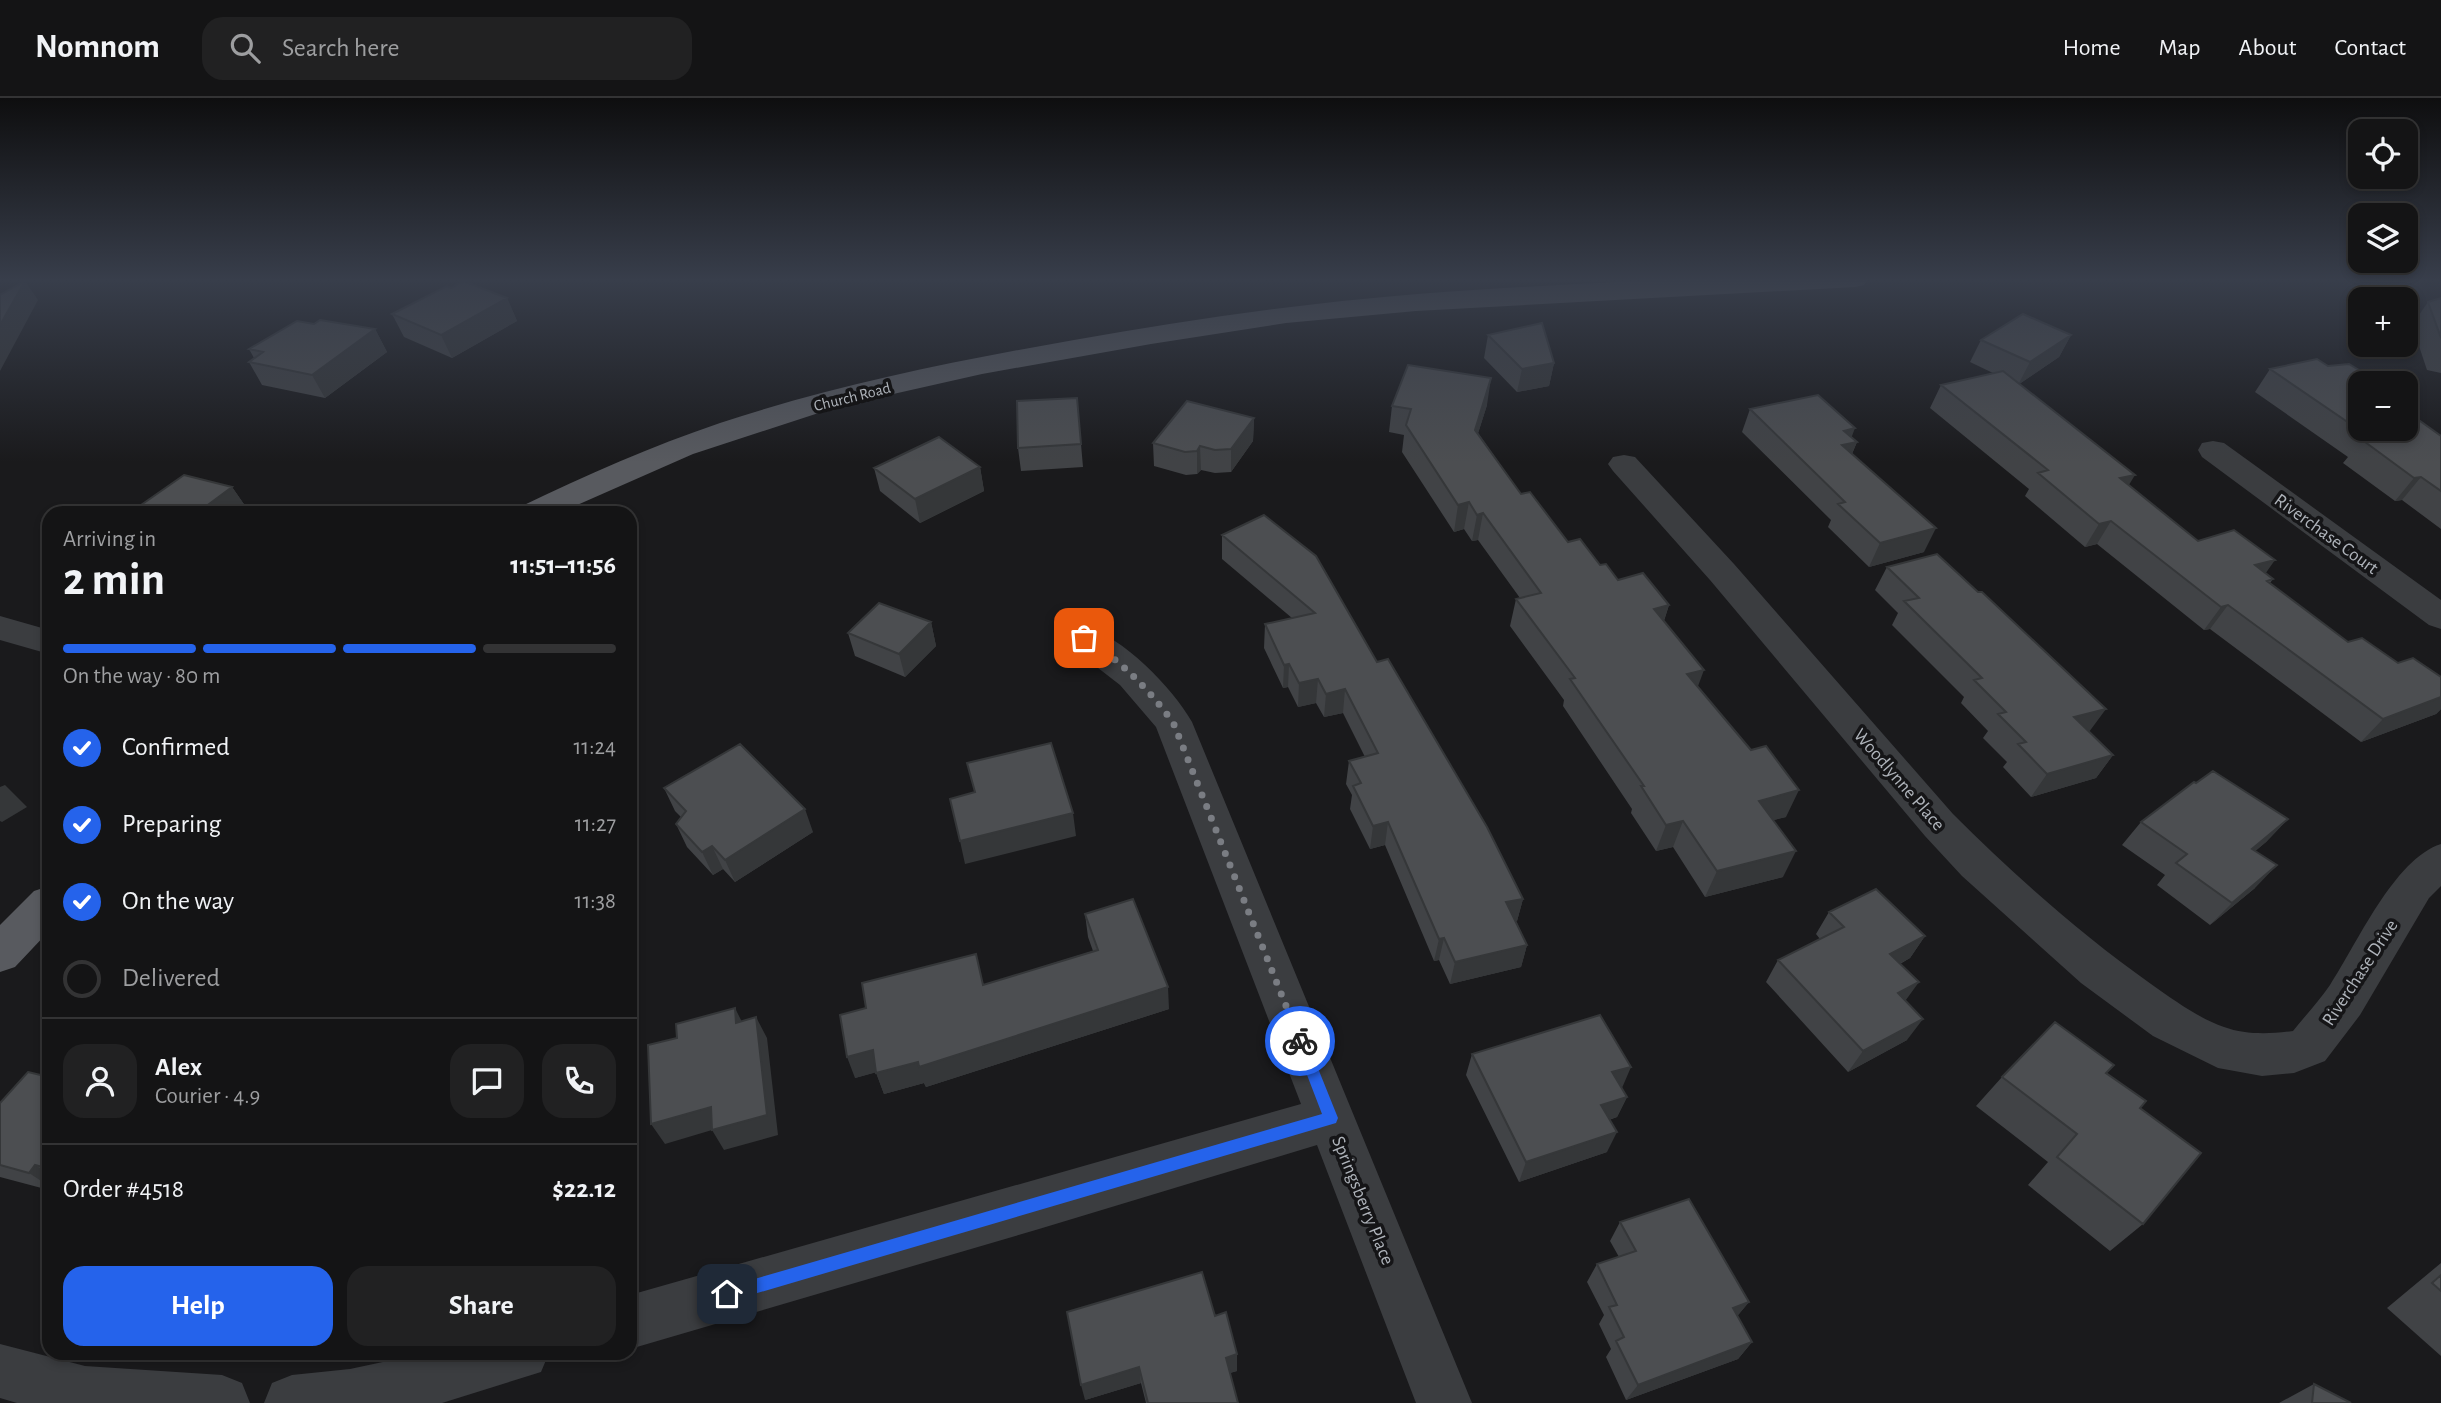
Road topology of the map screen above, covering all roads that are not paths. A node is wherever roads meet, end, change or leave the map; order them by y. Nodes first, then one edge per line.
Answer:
1 (1120, 340) edge
2 (2213, 450) dead end
3 (1624, 464) dead end
4 (547, 506) edge
5 (2441, 617) edge
6 (0, 628) edge
7 (1084, 638) dead end
8 (42, 640) edge
9 (2441, 860) edge
10 (42, 910) edge
11 (0, 954) edge
12 (2218, 1047) joint
13 (1331, 1118) junction
14 (637, 1320) edge
15 (489, 1360) edge
16 (0, 1371) edge
17 (222, 1403) edge
18 (292, 1403) edge
19 (1444, 1403) edge

1 - 4 main road, Church Road
2 - 5 street, Riverchase Court
3 - 12 street, Woodlynne Place
6 - 8 street
7 - 13 street, Springsberry Place
9 - 12 street, Riverchase Drive
10 - 11 main road
13 - 14 street
13 - 19 street, Springsberry Place
15 - 18 street
16 - 17 street

